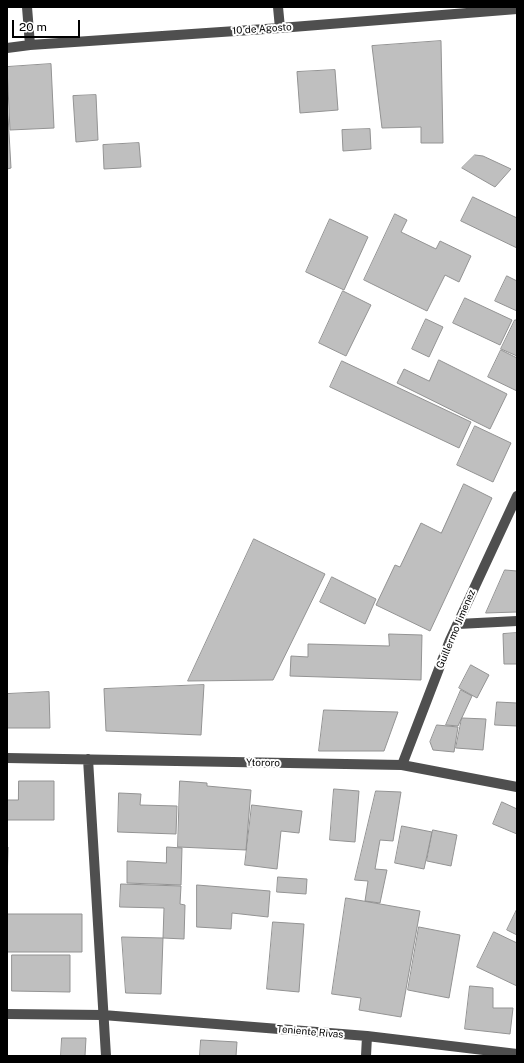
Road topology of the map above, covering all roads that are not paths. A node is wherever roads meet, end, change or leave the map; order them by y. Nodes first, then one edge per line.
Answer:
1 (27, 7) edge
2 (278, 7) edge
3 (517, 9) edge
4 (280, 28) junction
5 (30, 45) junction
6 (7, 48) edge
7 (517, 496) edge
8 (517, 621) edge
9 (458, 624) junction
10 (7, 758) edge
11 (88, 759) junction
12 (402, 765) junction
13 (517, 788) edge
14 (7, 1014) edge
15 (103, 1014) junction
16 (367, 1036) junction
17 (517, 1054) edge
18 (106, 1056) edge
19 (366, 1056) edge

1 - 5 street
2 - 4 street
3 - 4 street, 10 de Agosto
4 - 5 street, 10 de Agosto
5 - 6 street, 10 de Agosto
7 - 9 street, Guillermo Jimenez
8 - 9 street
9 - 12 street, Guillermo Jimenez
10 - 11 street, Ytororo
11 - 12 street, Ytororo
11 - 15 street
12 - 13 street, Ytororo
14 - 15 street, Teniente Rivas
15 - 16 street, Teniente Rivas
15 - 18 street
16 - 17 street, Teniente Rivas
16 - 19 street

